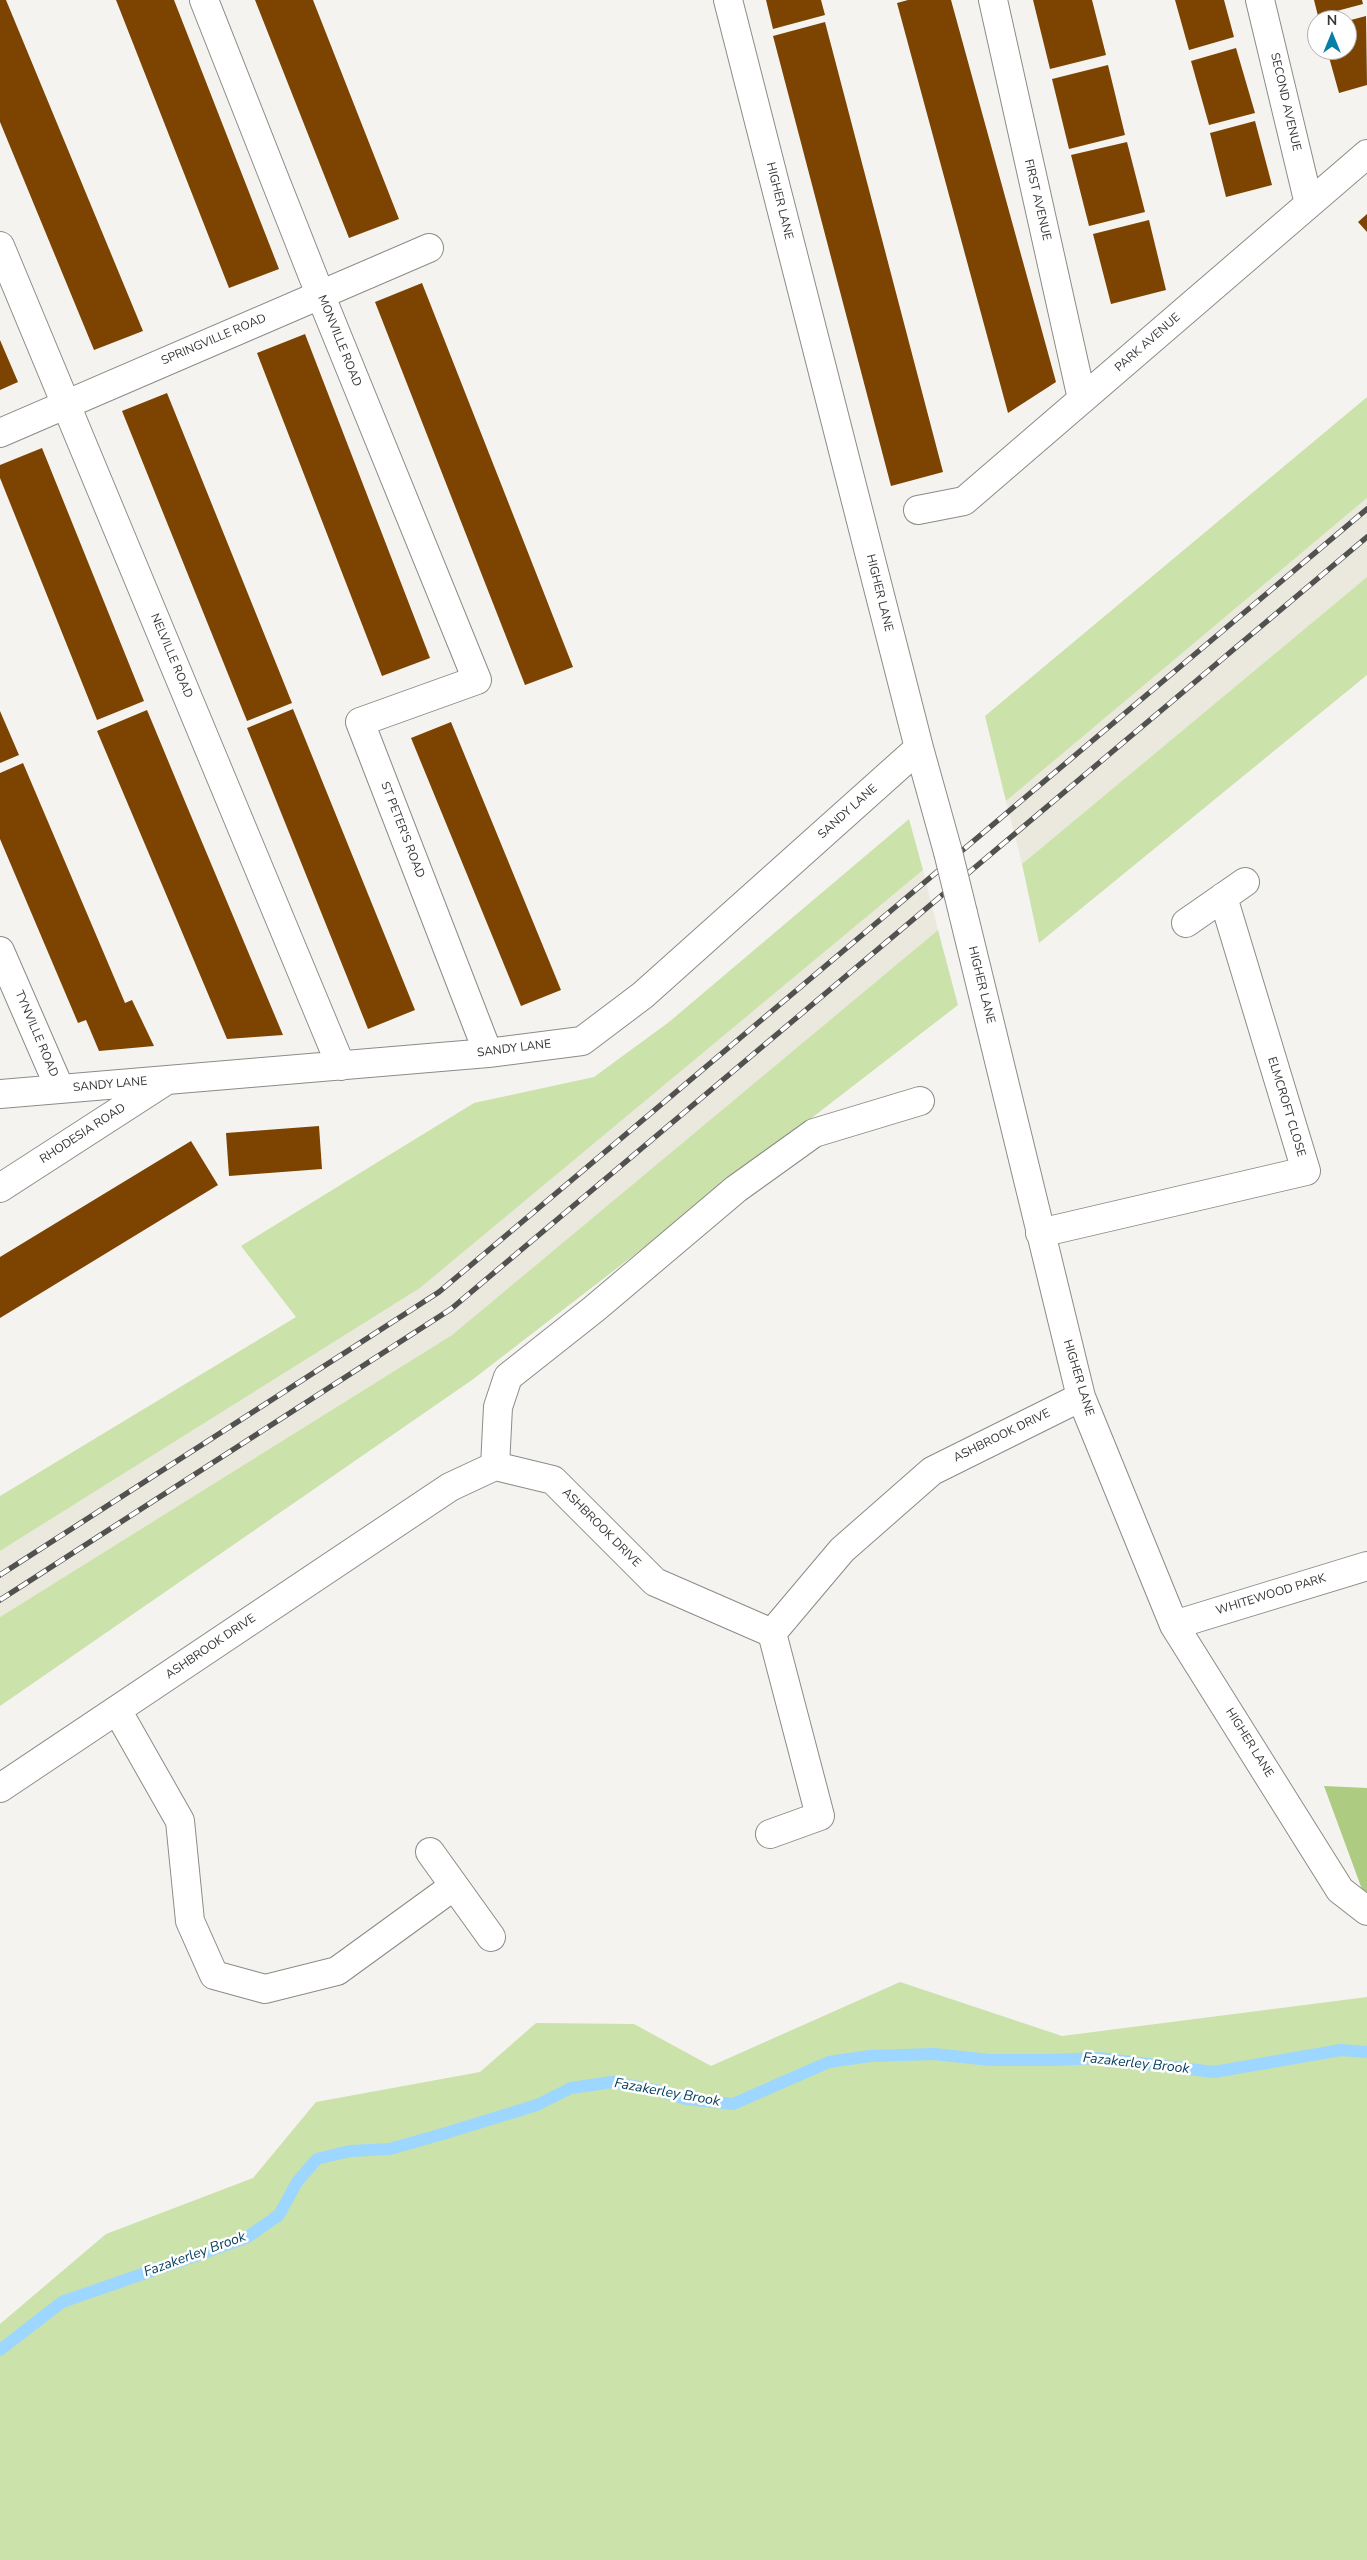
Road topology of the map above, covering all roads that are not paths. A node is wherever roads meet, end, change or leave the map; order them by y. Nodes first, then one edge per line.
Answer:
1 (204, 0) edge
2 (728, 0) edge
3 (993, 0) edge
4 (1260, 0) edge
5 (1367, 154) edge
6 (1309, 204) junction
7 (0, 246) edge
8 (428, 248) dead end
9 (320, 294) junction
10 (1082, 399) junction
11 (66, 404) junction
12 (0, 433) edge
13 (918, 510) dead end
14 (477, 680) joint
15 (919, 748) junction
16 (1245, 882) dead end
17 (1223, 897) junction
18 (1186, 923) dead end
19 (0, 951) edge
20 (488, 1053) junction
21 (341, 1066) junction
22 (166, 1080) junction
23 (60, 1089) junction
24 (0, 1094) edge
25 (920, 1100) dead end
26 (0, 1188) edge
27 (1040, 1233) junction
28 (1081, 1397) junction
29 (495, 1466) junction
30 (1367, 1566) edge
31 (1174, 1624) junction
32 (772, 1633) junction
33 (117, 1710) junction
34 (0, 1788) edge
35 (770, 1834) dead end
36 (430, 1852) dead end
37 (454, 1886) junction
38 (1367, 1911) edge
39 (491, 1937) dead end

1 - 9 street, MONVILLE ROAD
2 - 15 street, HIGHER LANE
3 - 10 street, FIRST AVENUE
4 - 6 street, SECOND AVENUE
5 - 6 street, PARK AVENUE
6 - 10 street, PARK AVENUE
7 - 11 street, NELVILLE ROAD
8 - 9 street, SPRINGVILLE ROAD
9 - 11 street, SPRINGVILLE ROAD
9 - 14 street, MONVILLE ROAD
10 - 13 street, PARK AVENUE
11 - 12 street, SPRINGVILLE ROAD
11 - 21 street, NELVILLE ROAD
14 - 20 street, ST PETER'S ROAD
15 - 20 street, SANDY LANE
15 - 27 street, HIGHER LANE, bridge
16 - 17 street
17 - 18 street
17 - 27 street, ELMCROFT CLOSE
19 - 23 street, TYNVILLE ROAD
20 - 21 street, SANDY LANE
21 - 22 street, SANDY LANE
22 - 23 street, SANDY LANE
22 - 26 street, RHODESIA ROAD
23 - 24 street, SANDY LANE
25 - 29 street
27 - 28 street, HIGHER LANE
28 - 31 street, HIGHER LANE
28 - 32 street, ASHBROOK DRIVE
29 - 32 street, ASHBROOK DRIVE
29 - 33 street, ASHBROOK DRIVE
30 - 31 street, WHITEWOOD PARK
31 - 38 street, HIGHER LANE
32 - 35 street
33 - 34 street, ASHBROOK DRIVE
33 - 37 street
36 - 37 street
37 - 39 street

